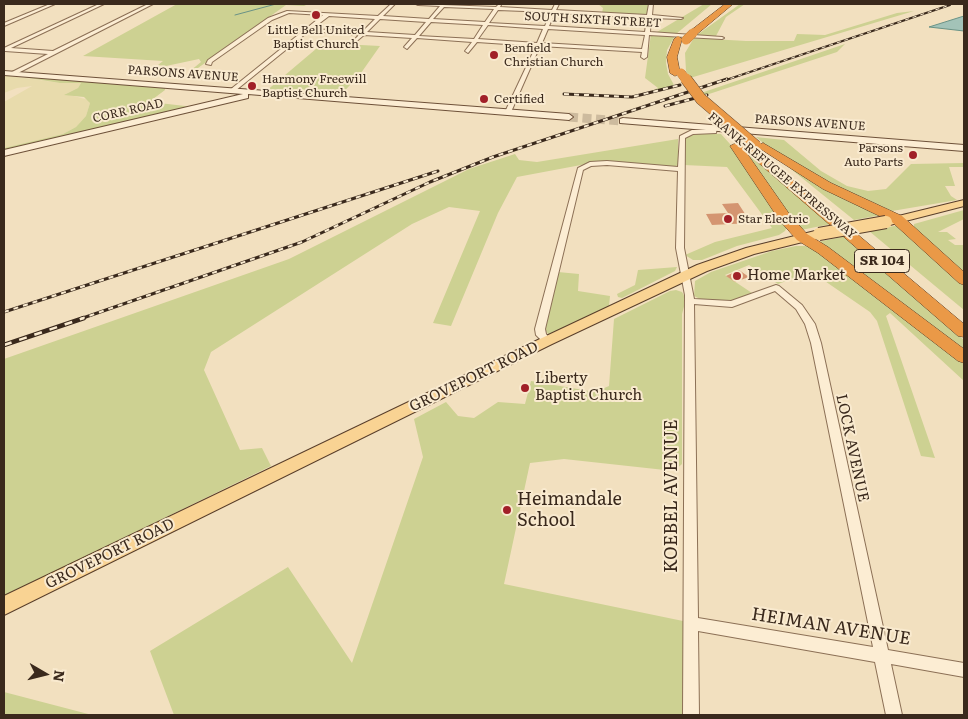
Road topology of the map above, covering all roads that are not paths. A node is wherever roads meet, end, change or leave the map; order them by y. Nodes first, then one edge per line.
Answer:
1 (53, 4) edge
2 (102, 4) edge
3 (151, 4) edge
4 (393, 4) edge
5 (418, 4) edge
6 (444, 4) edge
7 (557, 4) edge
8 (651, 4) edge
9 (728, 4) edge
10 (736, 4) edge
11 (498, 6) edge
12 (720, 8) edge
13 (708, 9) dead end
14 (554, 12) junction
15 (328, 14) junction
16 (650, 16) junction
17 (379, 17) junction
18 (681, 18) dead end
19 (430, 20) junction
20 (698, 21) junction
21 (486, 24) junction
22 (4, 25) edge
23 (547, 27) junction
24 (308, 30) junction
25 (647, 33) junction
26 (361, 34) junction
27 (686, 36) junction
28 (416, 37) junction
29 (722, 38) dead end
30 (474, 41) junction
31 (352, 44) dead end
32 (538, 45) junction
33 (407, 47) dead end
34 (4, 49) edge
35 (468, 51) dead end
36 (54, 53) junction
37 (209, 64) dead end
38 (4, 73) edge
39 (14, 73) junction
40 (678, 73) junction
41 (233, 90) junction
42 (258, 92) junction
43 (508, 112) junction
44 (569, 117) tunnel mouth
45 (623, 121) tunnel mouth
46 (717, 126) junction
47 (750, 146) junction
48 (964, 148) edge
49 (4, 153) edge
50 (681, 169) junction
51 (964, 204) edge
52 (891, 221) junction
53 (802, 238) junction
54 (685, 277) junction
55 (964, 280) edge
56 (689, 301) junction
57 (964, 317) edge
58 (964, 332) edge
59 (547, 341) junction
60 (964, 357) edge
61 (4, 606) edge
62 (691, 623) junction
63 (881, 654) junction
64 (964, 670) edge
65 (691, 715) edge
66 (894, 715) edge

1 - 22 street
2 - 34 street
3 - 36 street
4 - 17 street
5 - 6 street
6 - 11 street
6 - 19 street
7 - 14 street
8 - 16 street
9 - 12 highway
10 - 12 highway
11 - 14 street
11 - 21 street
12 - 20 highway
12 - 27 highway
13 - 20 highway
14 - 16 street
14 - 23 street
15 - 17 street, SOUTH SIXTH STREET
15 - 24 street
15 - 37 street, SOUTH SIXTH STREET
16 - 18 street
16 - 25 street
17 - 19 street, SOUTH SIXTH STREET
17 - 26 street
19 - 21 street, SOUTH SIXTH STREET
19 - 28 street
20 - 27 highway
21 - 23 street, SOUTH SIXTH STREET
21 - 30 street
23 - 25 street, SOUTH SIXTH STREET
23 - 32 street
24 - 26 street
24 - 41 street
25 - 29 street, SOUTH SIXTH STREET
25 - 32 street
26 - 28 street
26 - 31 street
27 - 40 highway
28 - 30 street
28 - 33 street
30 - 32 street
30 - 35 street
32 - 43 street
34 - 36 street
36 - 39 street
38 - 39 street, PARSONS AVENUE
39 - 41 street, PARSONS AVENUE
40 - 46 highway, FRANK-REFUGEE EXPRESSWAY
40 - 47 highway, FRANK-REFUGEE EXPRESSWAY, bridge
41 - 42 street, PARSONS AVENUE
42 - 43 street, PARSONS AVENUE
42 - 49 street, CORR ROAD
43 - 44 street, PARSONS AVENUE
45 - 46 street, PARSONS AVENUE
46 - 47 highway, FRANK-REFUGEE EXPRESSWAY
46 - 48 street, PARSONS AVENUE
46 - 50 street, KOEBEL AVENUE
47 - 52 highway
47 - 53 highway
47 - 57 highway, FRANK-REFUGEE EXPRESSWAY / SR 104
47 - 58 highway, FRANK-REFUGEE EXPRESSWAY / SR 104
50 - 54 street, KOEBEL AVENUE
50 - 59 street
51 - 52 main road, GROVEPORT ROAD
52 - 53 main road, GROVEPORT ROAD, bridge
52 - 55 highway
53 - 54 main road, GROVEPORT ROAD
53 - 60 highway
54 - 56 street, KOEBEL AVENUE
54 - 59 main road, GROVEPORT ROAD
56 - 62 street, KOEBEL AVENUE
56 - 63 street, LOCK AVENUE
59 - 61 main road, GROVEPORT ROAD
62 - 63 street, HEIMAN AVENUE
62 - 65 street, KOEBEL AVENUE
63 - 64 street, HEIMAN AVENUE
63 - 66 street, LOCK AVENUE

